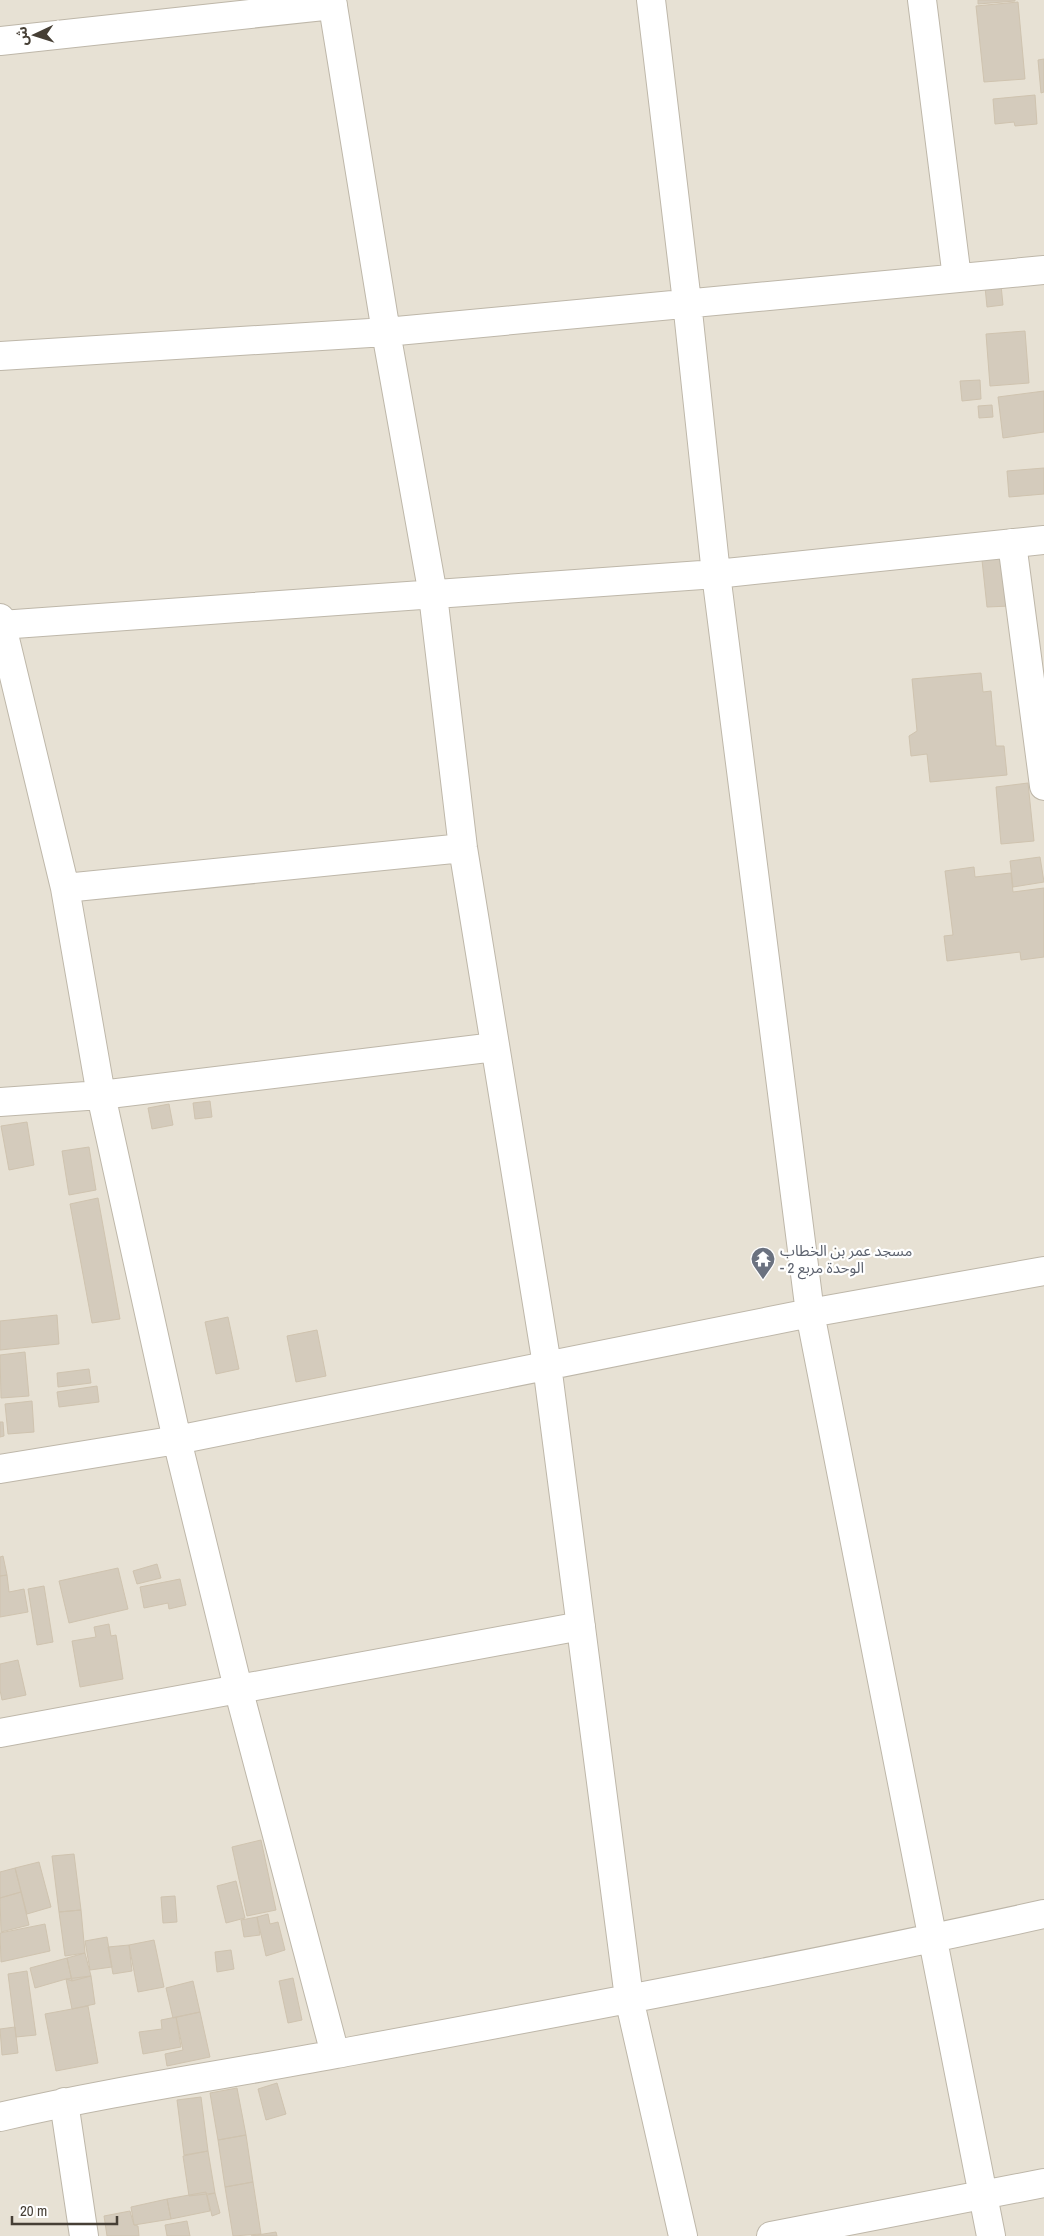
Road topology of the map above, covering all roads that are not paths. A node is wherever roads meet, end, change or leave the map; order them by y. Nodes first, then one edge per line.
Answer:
1 (651, 0) edge
2 (922, 0) edge
3 (333, 3) edge
4 (0, 41) edge
5 (1044, 270) edge
6 (957, 278) junction
7 (687, 302) junction
8 (386, 332) junction
9 (0, 356) edge
10 (1044, 540) edge
11 (1012, 543) junction
12 (716, 574) junction
13 (433, 595) junction
14 (1, 622) edge
15 (1044, 786) edge
16 (463, 848) junction
17 (65, 888) junction
18 (495, 1047) junction
19 (101, 1095) junction
20 (0, 1102) edge
21 (1044, 1271) edge
22 (810, 1313) junction
23 (547, 1365) junction
24 (177, 1440) junction
25 (0, 1469) edge
26 (581, 1626) junction
27 (238, 1688) junction
28 (0, 1733) edge
29 (1044, 1914) edge
30 (933, 1938) junction
31 (629, 1998) junction
32 (335, 2054) junction
33 (64, 2102) junction
34 (0, 2117) edge
35 (1044, 2183) edge
36 (982, 2194) junction
37 (84, 2236) edge
38 (683, 2236) edge
39 (771, 2236) edge
40 (991, 2236) edge

1 - 7 street
2 - 6 street
3 - 4 street
3 - 8 street
5 - 6 street
6 - 7 street
7 - 8 street
7 - 12 street
8 - 9 street
8 - 13 street
10 - 11 street
11 - 12 street
11 - 15 street
12 - 13 street
12 - 22 street
13 - 14 street
13 - 16 street
14 - 17 street
16 - 17 street
16 - 18 street
17 - 19 street
18 - 19 street
18 - 23 street
19 - 20 street
19 - 24 street
21 - 22 street
22 - 23 street
22 - 30 street
23 - 24 street
23 - 26 street
24 - 25 street
24 - 27 street
26 - 27 street
26 - 31 street
27 - 28 street
27 - 32 street
29 - 30 street
30 - 31 street
30 - 36 street
31 - 32 street
31 - 38 street
32 - 33 street
33 - 34 street
33 - 37 street
35 - 36 street
36 - 39 street
36 - 40 street

